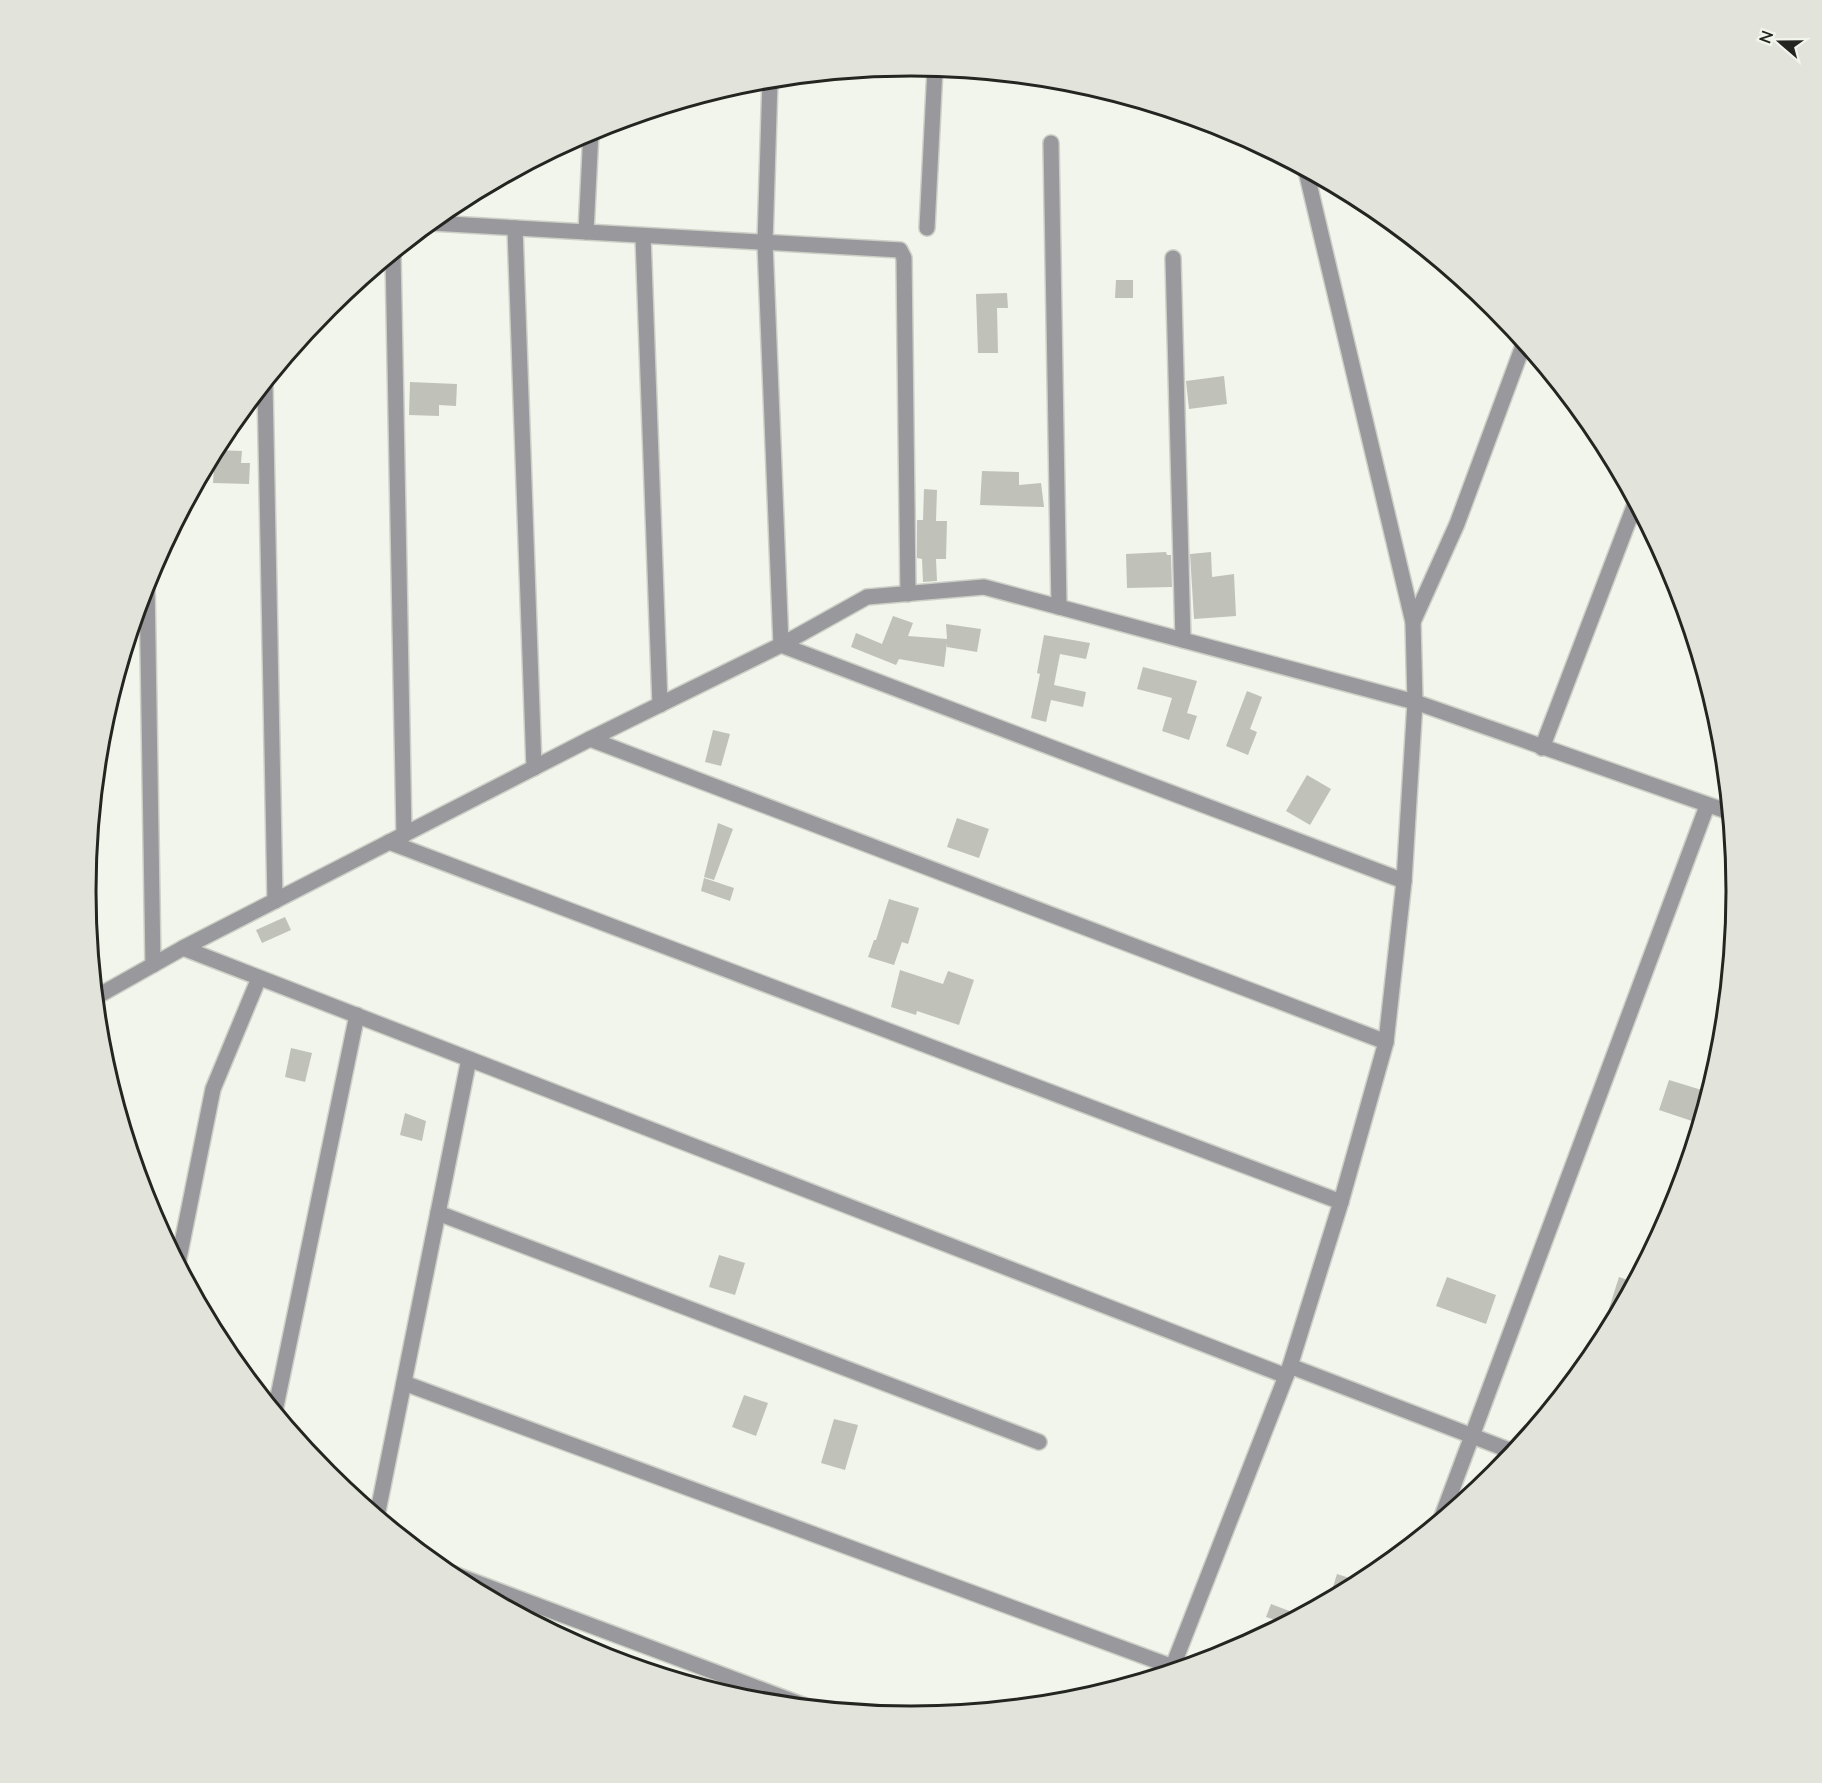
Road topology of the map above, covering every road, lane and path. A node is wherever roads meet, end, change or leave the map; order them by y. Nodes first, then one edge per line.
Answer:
1 (935, 77) edge
2 (770, 89) edge
3 (590, 143) edge
4 (1051, 143) dead end
5 (1308, 180) edge
6 (444, 224) edge
7 (514, 228) junction
8 (927, 228) dead end
9 (586, 232) junction
10 (643, 236) junction
11 (765, 243) junction
12 (1173, 258) dead end
13 (393, 263) edge
14 (1521, 351) edge
15 (265, 394) edge
16 (1632, 512) edge
17 (908, 594) junction
18 (1059, 607) junction
19 (147, 608) edge
20 (1413, 622) junction
21 (1183, 640) junction
22 (781, 645) junction
23 (1415, 702) junction
24 (660, 705) junction
25 (590, 739) junction
26 (1542, 748) junction
27 (534, 768) junction
28 (1707, 806) junction
29 (1721, 810) edge
30 (404, 835) junction
31 (389, 842) junction
32 (1404, 881) junction
33 (274, 901) junction
34 (183, 948) junction
35 (153, 965) junction
36 (259, 978) junction
37 (103, 996) edge
38 (357, 1015) junction
39 (1386, 1042) junction
40 (469, 1059) junction
41 (1341, 1202) junction
42 (438, 1214) junction
43 (180, 1252) edge
44 (1288, 1371) junction
45 (404, 1383) junction
46 (277, 1403) edge
47 (1472, 1436) junction
48 (1039, 1442) dead end
49 (1505, 1449) edge
50 (1446, 1506) edge
51 (379, 1508) edge
52 (486, 1587) edge
53 (1175, 1662) edge
54 (1164, 1666) edge
55 (776, 1695) edge

1 - 8 street
2 - 11 street
3 - 9 street
4 - 18 street
5 - 20 street
6 - 7 street
7 - 9 street
7 - 27 street
9 - 10 street
10 - 11 street
10 - 24 street
11 - 17 street
11 - 22 street
12 - 21 street
13 - 30 street
14 - 20 street
15 - 33 street
16 - 26 street
17 - 18 street
17 - 22 street
18 - 21 street
19 - 35 street
20 - 23 street
21 - 23 street
22 - 24 street
22 - 32 street
23 - 26 street
23 - 32 street
24 - 25 street
25 - 27 street
25 - 39 street
26 - 28 street
27 - 30 street
28 - 29 street
28 - 47 street
30 - 31 street
31 - 33 street
31 - 41 street
32 - 39 street
33 - 34 street
34 - 35 street
34 - 36 street
35 - 37 street
36 - 38 street
36 - 43 street
38 - 40 street
38 - 46 street
39 - 41 street
40 - 42 street
40 - 44 street
41 - 44 street
42 - 45 street
42 - 48 street
44 - 47 street
44 - 53 street
45 - 51 street
45 - 54 street
47 - 49 street
47 - 50 street
52 - 55 street

